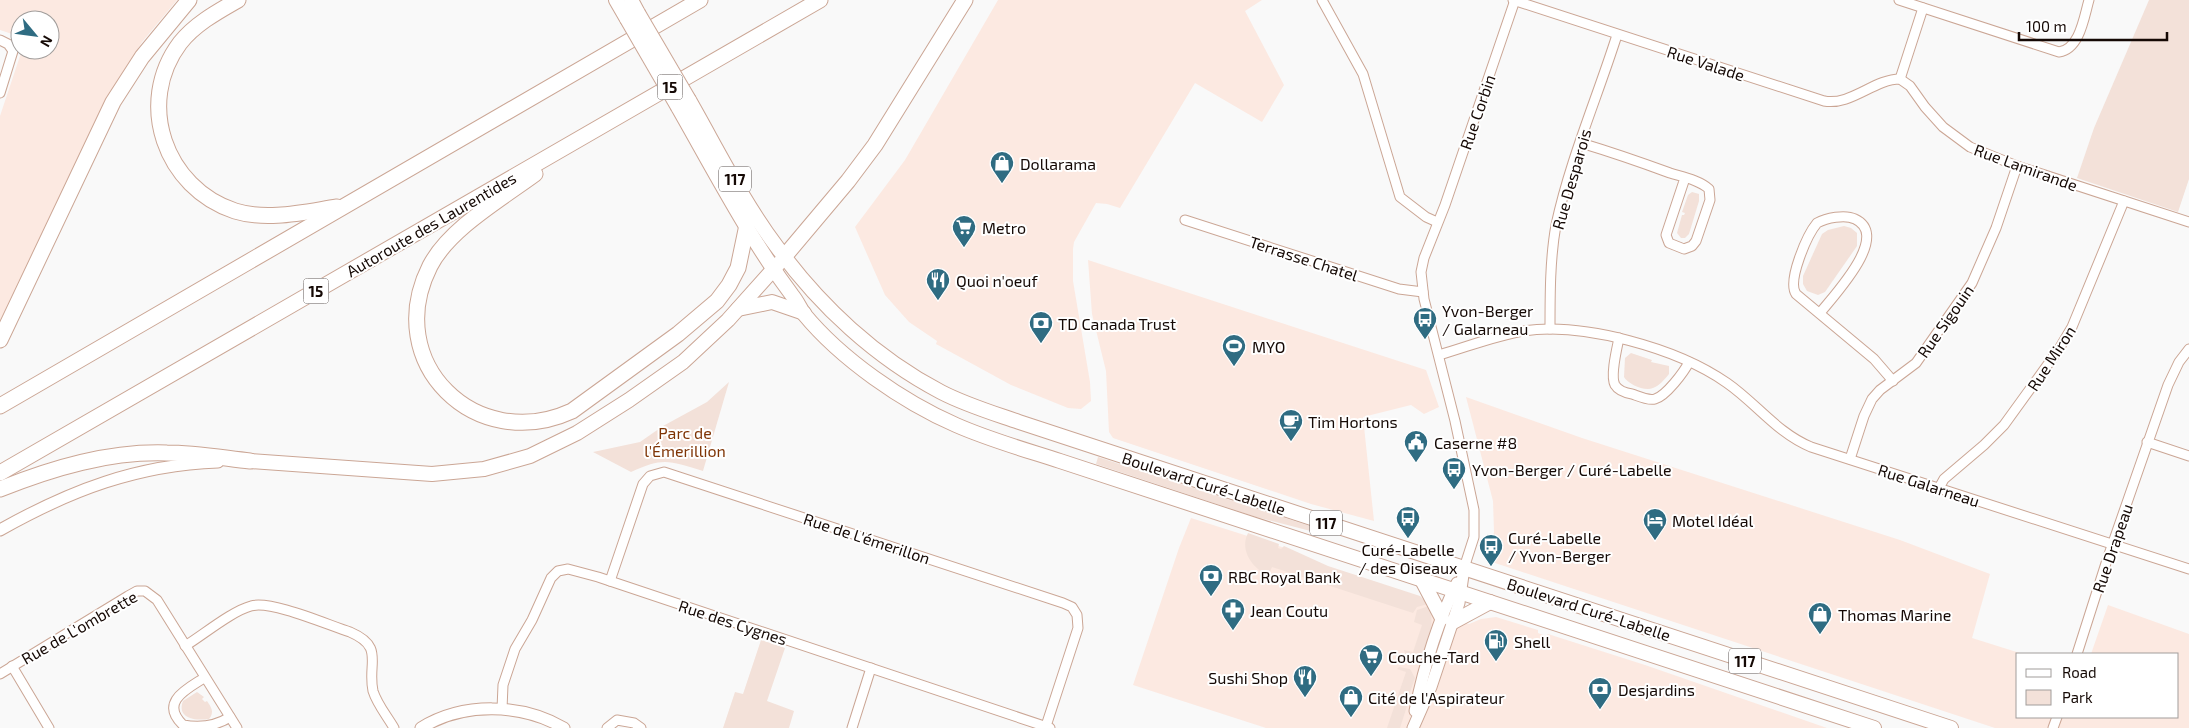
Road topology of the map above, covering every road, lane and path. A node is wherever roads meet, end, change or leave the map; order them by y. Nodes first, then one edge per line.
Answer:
1 (189, 0) edge
2 (238, 0) edge
3 (616, 0) edge
4 (631, 0) edge
5 (700, 0) edge
6 (820, 0) edge
7 (965, 0) edge
8 (1322, 0) edge
9 (1514, 0) edge
10 (1899, 0) edge
11 (2089, 0) edge
12 (1923, 8) junction
13 (632, 16) junction
14 (1617, 35) junction
15 (0, 40) edge
16 (1900, 79) junction
17 (0, 93) edge
18 (683, 103) junction
19 (590, 133) junction
20 (1581, 143) junction
21 (2017, 166) junction
22 (1685, 178) junction
23 (2124, 201) junction
24 (346, 206) junction
25 (1185, 220) dead end
26 (1437, 222) junction
27 (2189, 222) edge
28 (746, 225) junction
29 (784, 257) junction
30 (773, 269) junction
31 (1423, 292) junction
32 (738, 310) junction
33 (804, 313) junction
34 (1820, 313) junction
35 (1550, 329) junction
36 (1619, 338) junction
37 (0, 340) edge
38 (2189, 349) edge
39 (1439, 355) junction
40 (1689, 362) junction
41 (1893, 381) junction
42 (0, 406) edge
43 (2147, 442) junction
44 (2189, 456) edge
45 (1850, 459) junction
46 (250, 461) junction
47 (0, 473) edge
48 (1939, 488) junction
49 (0, 489) edge
50 (0, 530) edge
51 (2113, 544) junction
52 (1464, 568) junction
53 (2189, 569) edge
54 (1422, 580) junction
55 (610, 581) junction
56 (1457, 591) junction
57 (1490, 602) junction
58 (1447, 620) junction
59 (185, 646) junction
60 (2077, 653) edge
61 (12, 666) junction
62 (871, 668) junction
63 (0, 674) edge
64 (204, 678) junction
65 (502, 710) junction
66 (230, 717) junction
67 (1048, 727) edge
68 (50, 728) edge
69 (237, 728) edge
70 (394, 728) edge
71 (421, 728) edge
72 (564, 728) edge
73 (607, 728) edge
74 (641, 728) edge
75 (852, 728) edge
76 (1413, 728) edge
77 (1874, 728) edge
78 (1951, 728) edge

1 - 37 highway
2 - 24 highway
3 - 13 main road, Boulevard Curé-Labelle / 117
4 - 13 main road, Boulevard Curé-Labelle / 117
5 - 24 highway
6 - 19 highway, Autoroute des Laurentides / 15
7 - 29 highway
8 - 26 street
9 - 14 street, Rue Valade
9 - 26 street, Rue Corbin
10 - 12 street
11 - 12 street
12 - 16 street
13 - 18 main road, Boulevard Curé-Labelle / 117, bridge
14 - 16 street, Rue Valade
14 - 20 street, Rue Desparois
15 - 17 street
16 - 21 street, Rue Lamirande
18 - 28 main road, Boulevard Curé-Labelle / 117
18 - 29 main road, Boulevard Curé-Labelle / 117
19 - 28 highway
19 - 47 highway, Autoroute des Laurentides / 15
20 - 22 street
20 - 35 street, Rue Desparois
21 - 23 street, Rue Lamirande
21 - 41 street, Rue Sigouin
22 - 22 street
23 - 27 street, Rue Lamirande
23 - 48 street, Rue Miron
24 - 42 highway
25 - 31 street, Terrasse Chatel
26 - 31 street, Rue Corbin
28 - 30 main road, Boulevard Curé-Labelle / 117
29 - 30 main road
29 - 52 main road, Boulevard Curé-Labelle / 117
30 - 32 main road
30 - 33 main road, Boulevard Curé-Labelle / 117
31 - 39 street, Rue Corbin
32 - 33 main road
32 - 46 main road
33 - 54 main road, Boulevard Curé-Labelle / 117
34 - 34 street
34 - 41 street
35 - 36 street, Rue Galarneau
35 - 39 street, Rue Galarneau
36 - 40 street, Rue Galarneau
36 - 40 street
38 - 43 street, Rue Drapeau
39 - 52 street, Rue Corbin
40 - 45 street, Rue Galarneau
41 - 45 street, Rue Sigouin
43 - 44 street
43 - 51 street, Rue Drapeau
45 - 48 street, Rue Galarneau
46 - 49 highway
46 - 50 street
48 - 51 street, Rue Galarneau
51 - 53 street, Rue Galarneau
51 - 60 street, Rue Drapeau
52 - 56 street
52 - 78 main road, Boulevard Curé-Labelle / 117
54 - 56 main road, Boulevard Curé-Labelle / 117
54 - 58 main road
55 - 62 street, Rue des Cygnes
55 - 65 street, Rue des Cygnes
55 - 67 street, Rue de L'émerillon
56 - 57 main road, Boulevard Curé-Labelle / 117
56 - 58 street
57 - 58 main road
57 - 77 main road, Boulevard Curé-Labelle / 117
58 - 76 street
59 - 61 street, Rue de L'ombrette
59 - 64 street, Rue de L'ombrette
59 - 70 street
61 - 63 street, Rue de L'ombrette
61 - 68 street
62 - 67 street, Rue des Cygnes
62 - 75 street
64 - 66 street, Rue de L'ombrette
64 - 66 street
65 - 71 street
65 - 72 street
66 - 69 street, Rue de L'ombrette
73 - 74 street

